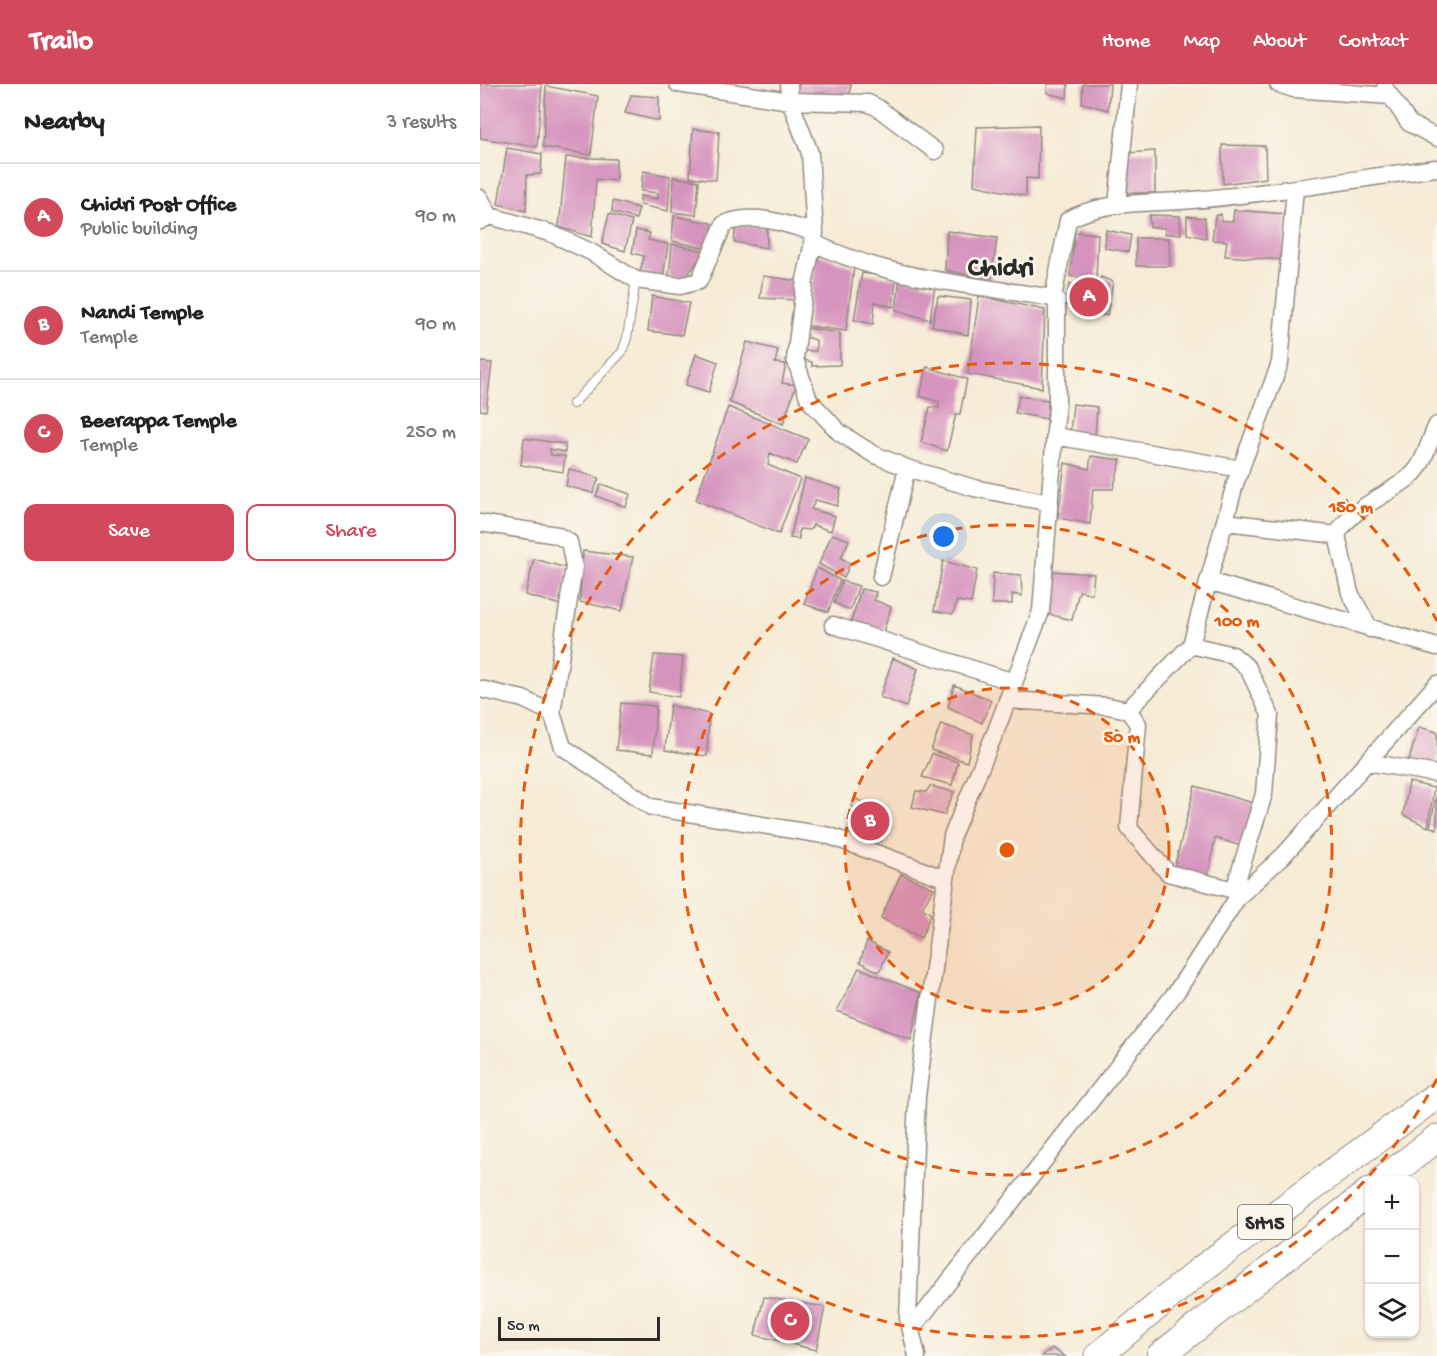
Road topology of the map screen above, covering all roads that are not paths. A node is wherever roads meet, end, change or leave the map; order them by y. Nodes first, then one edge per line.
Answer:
1 (678, 84) edge
2 (1130, 84) edge
3 (1278, 84) edge
4 (1386, 90) edge
5 (789, 92) edge
6 (1437, 138) edge
7 (935, 151) dead end
8 (1437, 168) edge
9 (1295, 188) junction
10 (480, 198) edge
11 (1117, 205) junction
12 (485, 219) edge
13 (813, 238) junction
14 (636, 280) junction
15 (1053, 298) junction
16 (573, 405) dead end
17 (1437, 425) edge
18 (1055, 436) junction
19 (907, 468) junction
20 (1241, 469) junction
21 (1050, 503) junction
22 (1224, 522) junction
23 (480, 523) edge
24 (1337, 535) junction
25 (881, 577) dead end
26 (1208, 581) junction
27 (833, 625) dead end
28 (1370, 629) junction
29 (1191, 645) junction
30 (1437, 647) edge
31 (1014, 682) junction
32 (1437, 684) edge
33 (480, 689) edge
34 (1007, 700) junction
35 (1128, 710) junction
36 (552, 713) junction
37 (1367, 762) junction
38 (1437, 774) edge
39 (946, 879) junction
40 (1236, 894) junction
41 (1437, 1095) edge
42 (1437, 1138) edge
43 (1388, 1176) edge
44 (1365, 1195) edge
45 (911, 1330) junction
46 (917, 1356) edge
47 (1098, 1356) edge
48 (1160, 1356) edge

1 - 5 street
2 - 11 street
3 - 4 street
4 - 6 street
5 - 7 street
5 - 13 street
8 - 9 street
9 - 11 street
9 - 20 street
10 - 12 street
11 - 15 street
12 - 14 street
13 - 14 street
13 - 15 street
13 - 19 street
14 - 16 lane
15 - 18 street
17 - 24 street
18 - 20 street
18 - 21 street
19 - 21 street
19 - 25 street
20 - 22 street
21 - 31 street
22 - 24 street
22 - 26 street
23 - 36 street
24 - 28 street
26 - 28 street
26 - 29 street
27 - 31 street
28 - 30 street
29 - 35 street
29 - 40 street
31 - 34 street
32 - 37 street
33 - 36 street
34 - 35 street
34 - 39 street
35 - 40 street
36 - 39 street
37 - 38 street
37 - 40 street
39 - 45 street
40 - 45 street
41 - 47 main road, SH15
42 - 43 main road
44 - 48 main road, SH15
45 - 46 street

